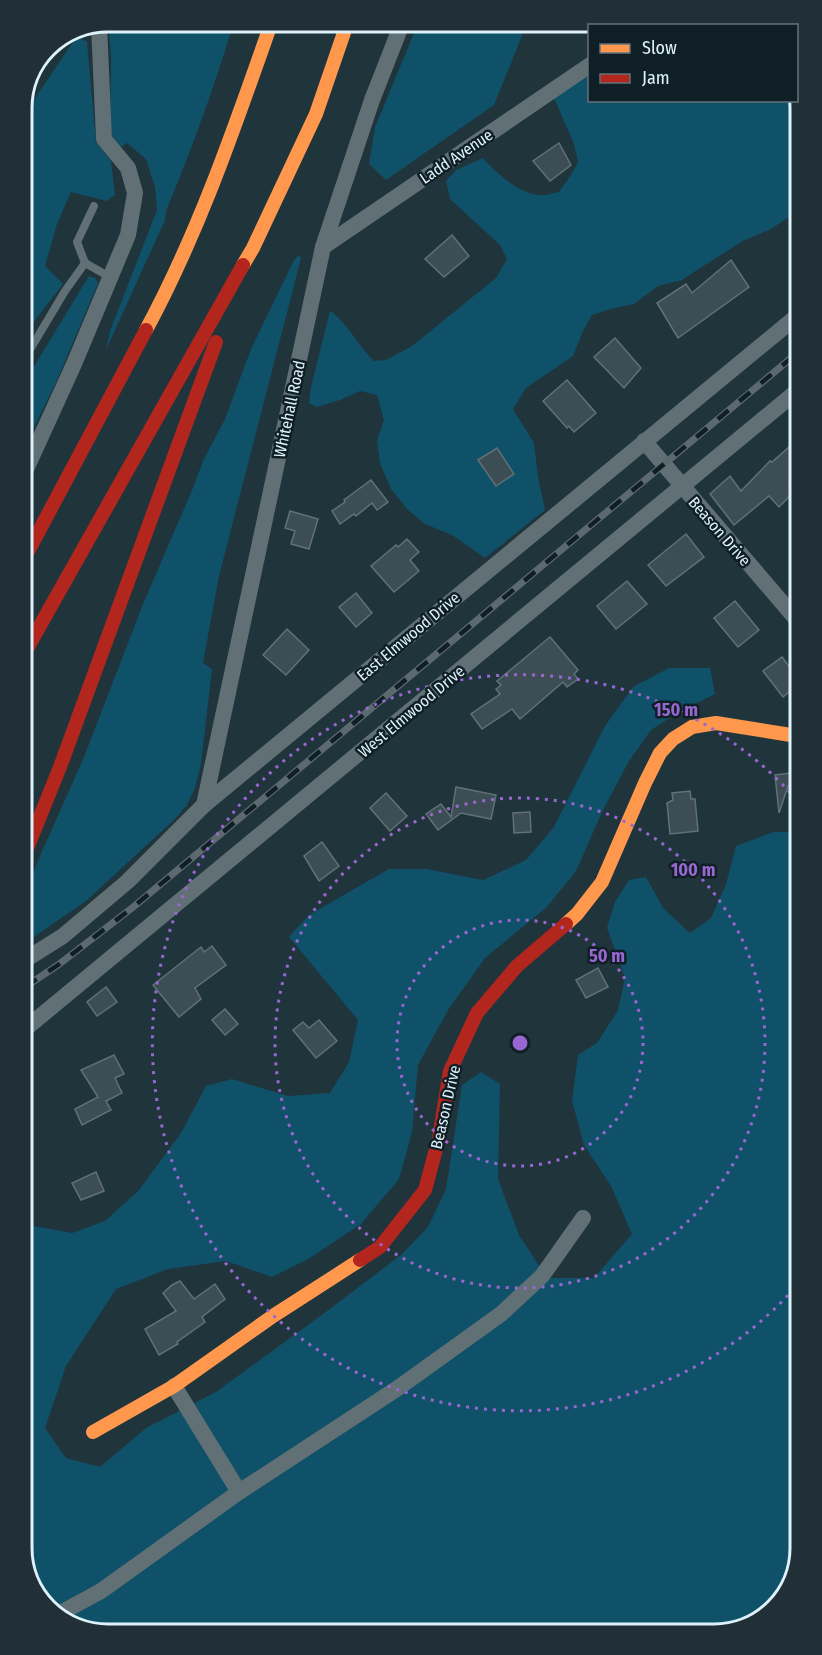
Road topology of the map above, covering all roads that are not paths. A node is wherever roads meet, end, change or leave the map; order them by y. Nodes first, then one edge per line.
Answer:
1 (268, 31) edge
2 (344, 31) edge
3 (399, 31) edge
4 (99, 32) edge
5 (588, 65) edge
6 (94, 206) dead end
7 (323, 247) junction
8 (253, 248) junction
9 (85, 263) junction
10 (110, 278) junction
11 (790, 322) edge
12 (32, 347) edge
13 (790, 397) edge
14 (644, 441) junction
15 (32, 457) edge
16 (682, 487) junction
17 (32, 545) edge
18 (790, 612) edge
19 (32, 640) edge
20 (790, 735) edge
21 (204, 805) junction
22 (31, 838) edge
23 (31, 956) edge
24 (31, 1024) edge
25 (583, 1218) dead end
26 (174, 1386) junction
27 (93, 1432) dead end
28 (239, 1492) junction
29 (65, 1611) edge

1 - 17 main road
2 - 8 main road
3 - 7 street, Whitehall Road
4 - 10 street
5 - 7 street, Ladd Avenue
6 - 9 lane
7 - 21 street, Whitehall Road
8 - 19 main road
8 - 22 main road
9 - 10 lane
9 - 12 lane
10 - 15 street
11 - 14 street, East Elmwood Drive
13 - 16 street, West Elmwood Drive
14 - 16 street, Beason Drive
14 - 21 street, East Elmwood Drive
16 - 18 street, Beason Drive
16 - 24 street, West Elmwood Drive
20 - 26 main road, Beason Drive
21 - 23 street, East Elmwood Drive
25 - 28 street
26 - 27 main road, Beason Drive
26 - 28 street
28 - 29 street

